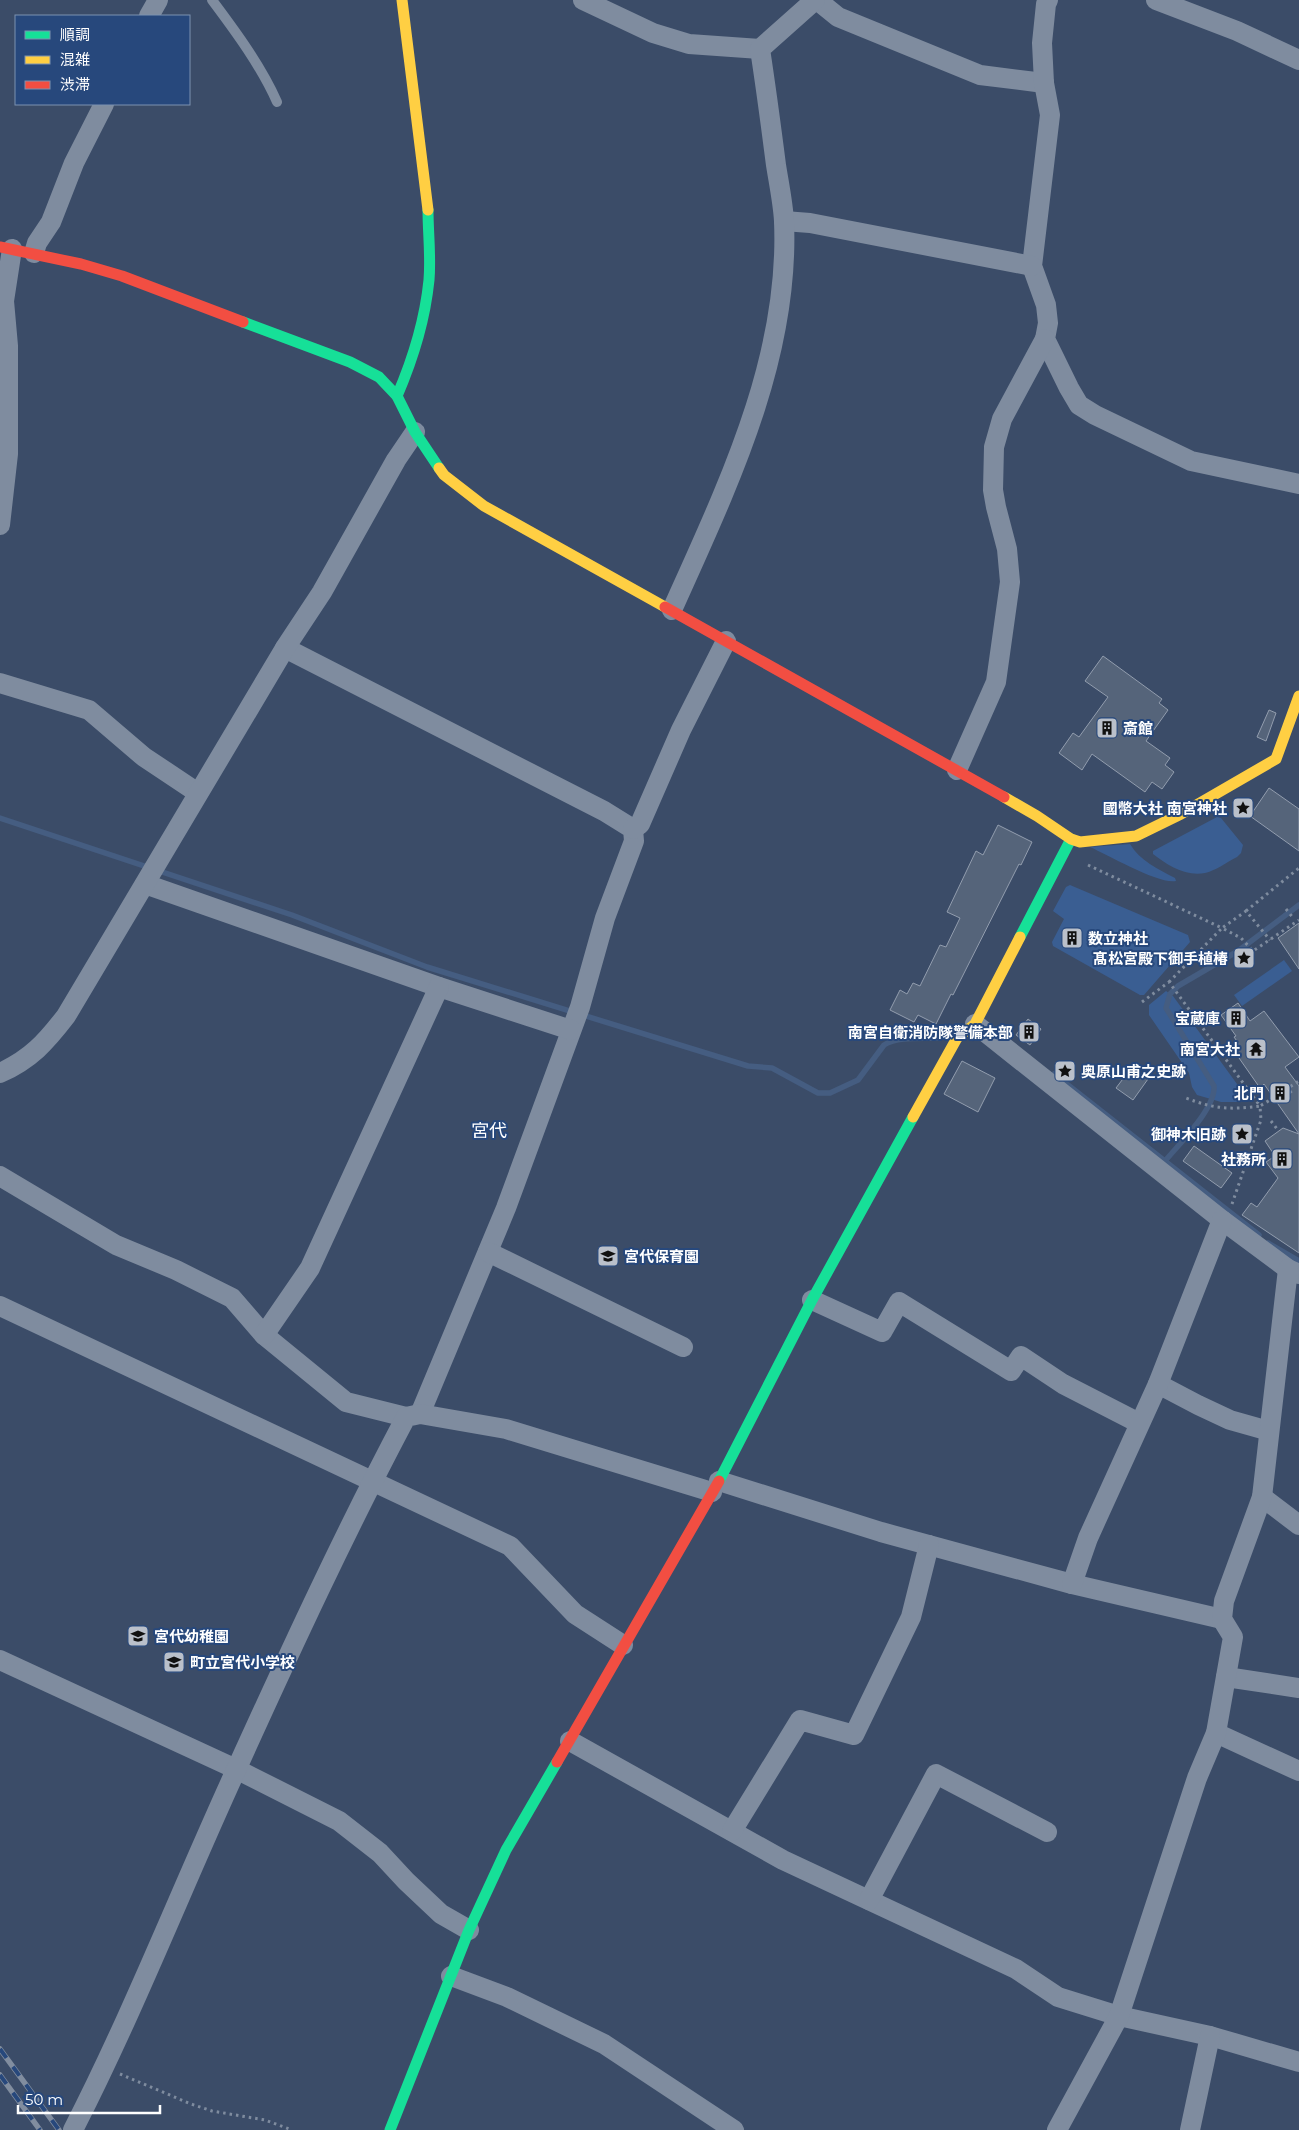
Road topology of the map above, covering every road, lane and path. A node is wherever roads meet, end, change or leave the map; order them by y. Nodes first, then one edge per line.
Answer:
1 (158, 0) edge
2 (212, 0) edge
3 (402, 0) edge
4 (583, 0) edge
5 (816, 0) edge
6 (1048, 0) edge
7 (1156, 0) edge
8 (150, 15) edge
9 (760, 49) junction
10 (1299, 60) edge
11 (1044, 83) junction
12 (277, 102) dead end
13 (103, 105) edge
14 (784, 221) junction
15 (6, 248) edge
16 (34, 253) junction
17 (1032, 266) junction
18 (1045, 339) junction
19 (397, 396) junction
20 (415, 432) junction
21 (1299, 484) edge
22 (0, 525) edge
23 (672, 610) junction
24 (726, 641) junction
25 (285, 648) junction
26 (0, 683) edge
27 (1299, 696) edge
28 (957, 770) junction
29 (198, 793) junction
30 (633, 830) junction
31 (1072, 839) junction
32 (1087, 864) dead end
33 (1299, 868) edge
34 (152, 873) junction
35 (1286, 909) dead end
36 (1246, 911) junction
37 (1297, 922) edge
38 (1222, 928) junction
39 (1269, 938) junction
40 (1169, 982) junction
41 (439, 987) junction
42 (1142, 1002) dead end
43 (575, 1019) junction
44 (976, 1024) junction
45 (0, 1073) edge
46 (1299, 1081) edge
47 (1289, 1092) dead end
48 (1276, 1097) dead end
49 (1186, 1098) dead end
50 (1260, 1106) junction
51 (1271, 1121) dead end
52 (1277, 1129) dead end
53 (0, 1176) edge
54 (1226, 1213) junction
55 (488, 1252) junction
56 (1293, 1272) edge
57 (812, 1300) junction
58 (0, 1306) edge
59 (264, 1335) junction
60 (684, 1347) dead end
61 (1158, 1384) junction
62 (413, 1416) junction
63 (1139, 1423) junction
64 (1269, 1431) junction
65 (373, 1480) junction
66 (715, 1486) junction
67 (1262, 1497) junction
68 (1299, 1525) edge
69 (929, 1545) junction
70 (1072, 1584) junction
71 (1222, 1619) junction
72 (623, 1645) junction
73 (0, 1660) edge
74 (1226, 1677) junction
75 (1299, 1688) edge
76 (1216, 1733) junction
77 (570, 1741) junction
78 (236, 1769) junction
79 (1299, 1771) edge
80 (732, 1831) junction
81 (1047, 1832) dead end
82 (869, 1900) junction
83 (469, 1930) junction
84 (451, 1976) junction
85 (1119, 2016) junction
86 (1210, 2036) junction
87 (1299, 2062) edge
88 (105, 2067) junction
89 (73, 2130) edge
90 (292, 2130) edge
91 (390, 2130) edge
92 (734, 2130) edge
93 (1057, 2130) edge
94 (1190, 2130) edge

1 - 8 street
2 - 12 lane
3 - 19 street
4 - 9 street
5 - 9 street
5 - 11 street
6 - 11 street
7 - 10 street
9 - 14 street
11 - 17 street
13 - 16 street
14 - 17 street
14 - 23 street
15 - 16 street
15 - 22 street
16 - 19 street
17 - 18 street
18 - 21 street
18 - 28 street
19 - 20 street
20 - 23 street
20 - 25 street
23 - 24 street
24 - 28 street
24 - 30 street
25 - 29 street
25 - 30 street
26 - 29 street
27 - 31 street
28 - 31 street
29 - 34 street
30 - 43 street
31 - 44 street
32 - 38 path
33 - 36 path
34 - 41 street
34 - 45 street
35 - 37 path
36 - 38 path
36 - 39 path
37 - 39 path
38 - 39 path
38 - 40 path
40 - 42 path
40 - 50 path
41 - 43 street
41 - 59 street
43 - 55 street
44 - 54 street
44 - 57 street
46 - 47 path
48 - 50 path
49 - 50 path
50 - 54 path
51 - 52 path
53 - 59 street
54 - 56 street
54 - 61 street
55 - 60 street
55 - 62 street
56 - 64 street
57 - 63 street
57 - 66 street
58 - 65 street
59 - 62 street
61 - 63 street
61 - 64 street
62 - 65 street
62 - 66 street
63 - 70 street
64 - 67 street
65 - 72 street
65 - 78 street
66 - 69 street
66 - 72 street
67 - 68 street
67 - 71 street
69 - 70 street
69 - 80 street
70 - 71 street
71 - 74 street
72 - 77 street
73 - 78 street
74 - 75 street
74 - 76 street
76 - 79 street
76 - 85 street
77 - 80 street
77 - 83 street
78 - 83 street
78 - 88 street
80 - 82 street
81 - 82 street
82 - 85 street
83 - 84 street
84 - 91 street
84 - 92 street
85 - 86 street
85 - 93 street
86 - 87 street
86 - 94 street
88 - 89 street
88 - 90 path

